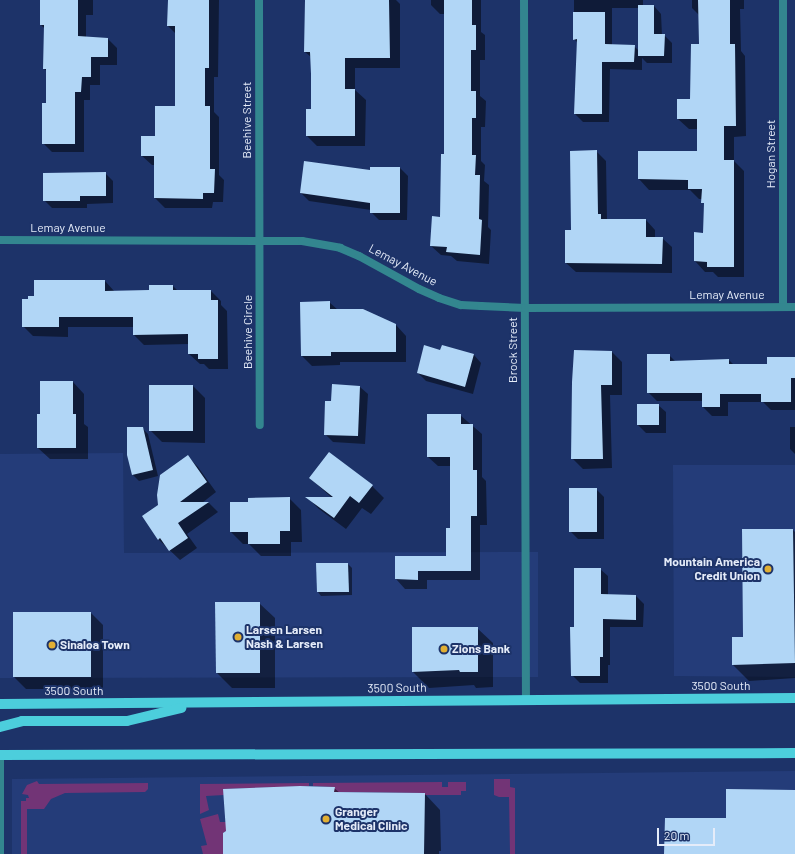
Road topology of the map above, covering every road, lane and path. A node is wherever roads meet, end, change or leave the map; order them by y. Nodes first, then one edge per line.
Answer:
1 (259, 0) edge
2 (524, 0) edge
3 (783, 0) edge
4 (259, 239) junction
5 (0, 240) edge
6 (783, 307) junction
7 (795, 307) edge
8 (525, 308) junction
9 (260, 425) dead end
10 (795, 698) edge
11 (526, 699) junction
12 (0, 704) edge
13 (196, 704) junction
14 (0, 727) edge
15 (795, 753) edge
16 (0, 755) edge
17 (0, 854) edge

1 - 4 street, Beehive Street
2 - 8 street, Brock Street
3 - 6 street, Hogan Street
4 - 5 street, Lemay Avenue
4 - 8 street, Lemay Avenue
4 - 9 street, Beehive Circle
6 - 7 street, Lemay Avenue
6 - 8 street, Lemay Avenue
8 - 11 street, Brock Street
10 - 11 main road, 3500 South
11 - 13 main road, 3500 South
12 - 13 main road, 3500 South
13 - 14 main road
15 - 16 main road
16 - 17 street

